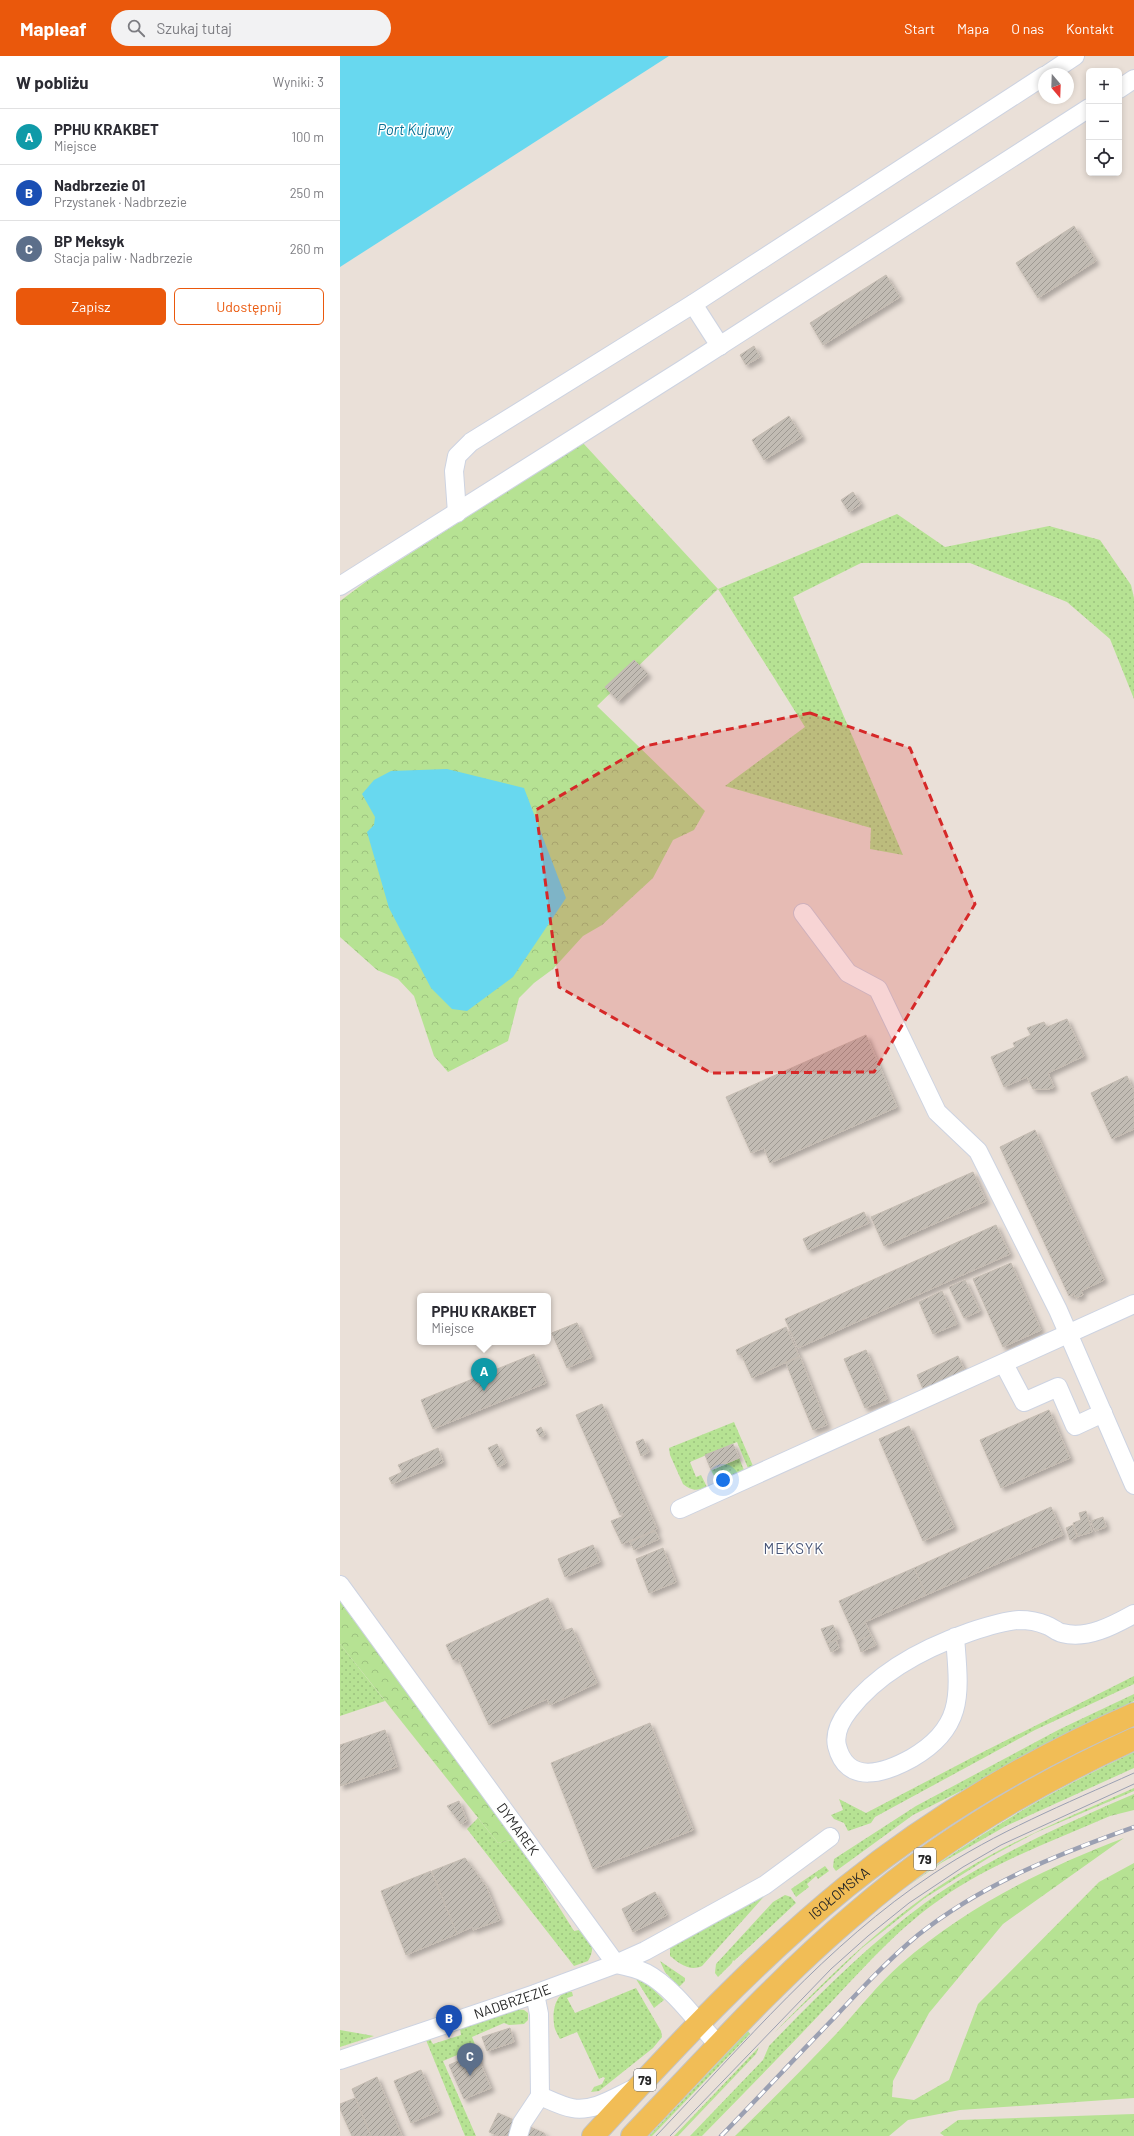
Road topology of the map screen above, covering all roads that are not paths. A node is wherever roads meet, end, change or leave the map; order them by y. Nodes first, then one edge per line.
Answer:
1 (1076, 56) edge
2 (1057, 68) edge
3 (1134, 79) edge
4 (1038, 80) edge
5 (1122, 87) edge
6 (1086, 110) edge
7 (692, 304) junction
8 (720, 346) junction
9 (457, 513) junction
10 (340, 586) edge
11 (803, 913) dead end
12 (1134, 1304) edge
13 (1068, 1334) junction
14 (1004, 1364) junction
15 (1103, 1413) junction
16 (1134, 1485) edge
17 (680, 1509) dead end
18 (340, 1585) edge
19 (1134, 1614) edge
20 (955, 1637) junction
21 (1134, 1714) edge
22 (1134, 1740) edge
23 (830, 1837) dead end
24 (616, 1964) junction
25 (535, 1994) junction
26 (699, 2025) junction
27 (719, 2046) junction
28 (340, 2060) edge
29 (639, 2086) junction
30 (540, 2096) junction
31 (518, 2136) edge
32 (593, 2136) edge
33 (632, 2136) edge

1 - 2 street
3 - 5 street
4 - 7 street
6 - 8 street
7 - 8 street
7 - 9 street
8 - 9 street
9 - 10 street
11 - 13 street
12 - 13 street
13 - 14 street
13 - 15 street
14 - 15 street
14 - 17 street
15 - 16 street
18 - 24 street, DYMAREK
19 - 20 street
20 - 20 street
21 - 26 main road, IGOŁOMSKA / 79
22 - 27 main road, IGOŁOMSKA / 79
23 - 24 street, NADBRZEZIE
24 - 25 street, NADBRZEZIE
24 - 26 street
25 - 28 street, NADBRZEZIE
25 - 30 street
26 - 27 street
26 - 29 main road, IGOŁOMSKA / 79
27 - 33 main road, IGOŁOMSKA / 79
29 - 30 street
29 - 32 main road, IGOŁOMSKA / 79
30 - 31 street

